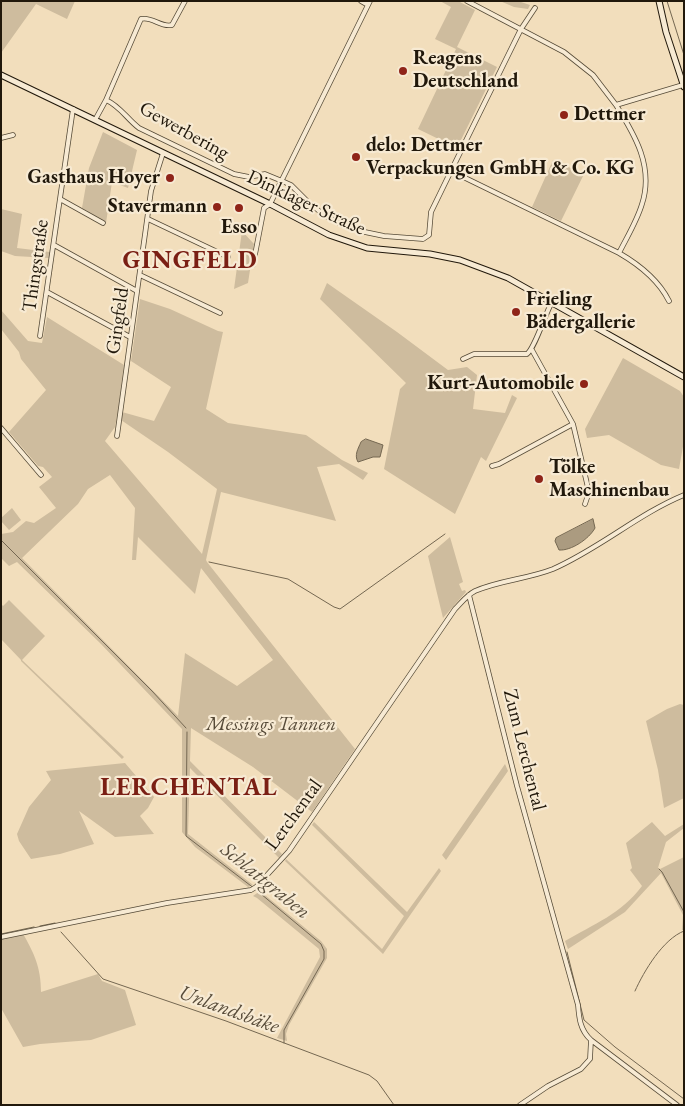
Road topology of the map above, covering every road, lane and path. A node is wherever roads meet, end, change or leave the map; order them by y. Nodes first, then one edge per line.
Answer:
1 (185, 1) edge
2 (361, 1) edge
3 (467, 1) edge
4 (659, 1) edge
5 (369, 3) edge
6 (535, 8) dead end
7 (521, 29) junction
8 (1, 75) edge
9 (683, 86) edge
10 (106, 100) junction
11 (616, 105) junction
12 (73, 110) junction
13 (95, 120) junction
14 (13, 135) dead end
15 (1, 138) edge
16 (163, 153) junction
17 (452, 171) junction
18 (282, 181) junction
19 (60, 199) junction
20 (270, 204) junction
21 (148, 219) junction
22 (103, 223) dead end
23 (54, 245) junction
24 (619, 253) junction
25 (228, 257) dead end
26 (253, 265) dead end
27 (140, 275) junction
28 (137, 291) junction
29 (47, 292) junction
30 (669, 301) dead end
31 (552, 302) junction
32 (220, 313) dead end
33 (40, 336) dead end
34 (130, 337) junction
35 (532, 350) junction
36 (464, 358) dead end
37 (684, 377) edge
38 (573, 424) junction
39 (1, 428) edge
40 (117, 436) dead end
41 (492, 466) dead end
42 (41, 475) dead end
43 (684, 495) edge
44 (585, 504) dead end
45 (469, 595) junction
46 (1, 937) edge
47 (590, 1040) junction
48 (520, 1105) edge
49 (676, 1105) edge

1 - 10 street
2 - 5 street
3 - 7 street
4 - 9 main road
5 - 18 street
6 - 7 street
7 - 11 street
7 - 17 street
8 - 12 main road, Dinklager Straße
9 - 11 street
10 - 13 street
10 - 18 street, Gewerbering
11 - 24 street
12 - 13 main road, Dinklager Straße
12 - 19 street, Thingstraße
13 - 16 main road, Dinklager Straße
14 - 15 street
16 - 20 main road, Dinklager Straße
16 - 21 street, Gingfeld
17 - 18 street
17 - 24 street
18 - 20 street
19 - 22 street, Thingstraße
19 - 23 street, Thingstraße
20 - 26 street
20 - 31 main road, Dinklager Straße
21 - 25 street
21 - 27 street, Gingfeld
23 - 28 street
23 - 29 street, Thingstraße
24 - 30 street
27 - 28 street, Gingfeld
27 - 32 street
28 - 34 street, Gingfeld
29 - 33 street, Thingstraße
29 - 34 street
31 - 35 street
31 - 37 main road, Dinklager Straße
34 - 40 street, Gingfeld
35 - 36 street
35 - 38 street
38 - 41 street
38 - 44 street
39 - 42 street
43 - 45 street
45 - 46 street, Lerchental
45 - 47 street, Zum Lerchental
47 - 48 street
47 - 49 street

